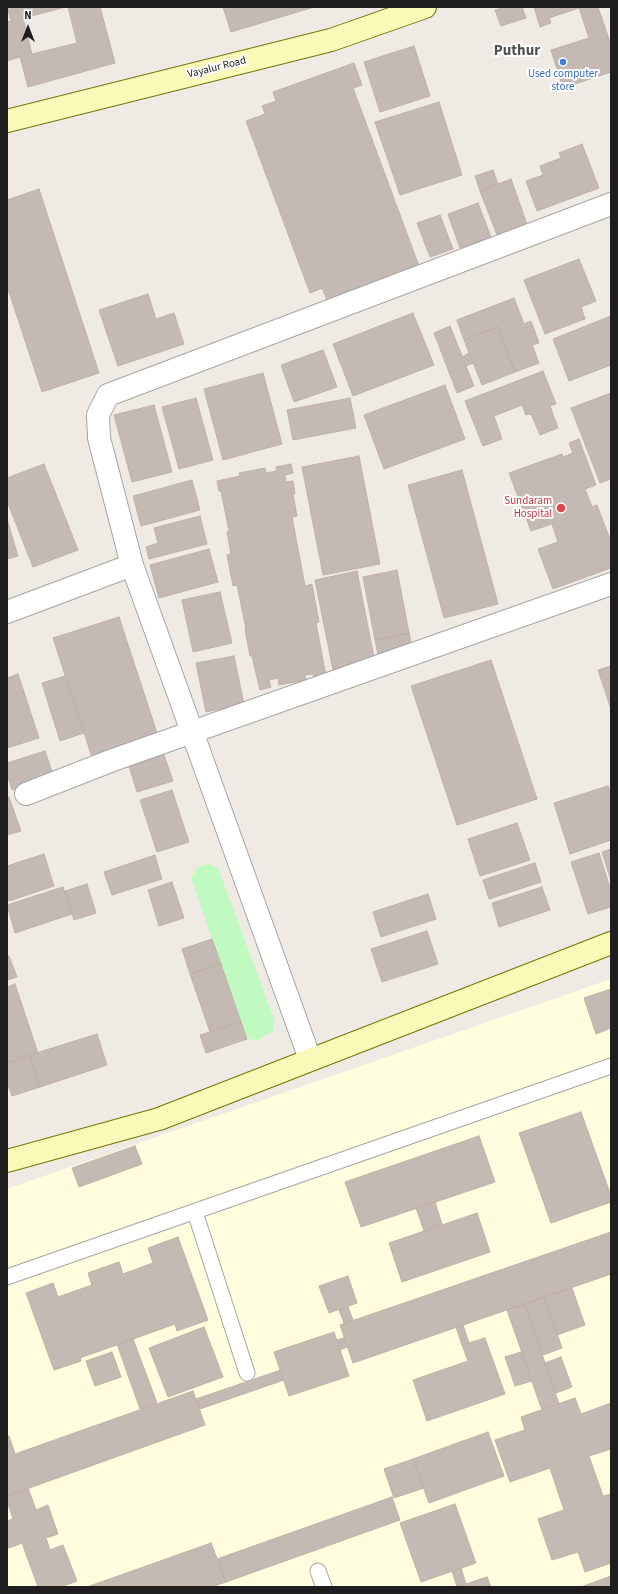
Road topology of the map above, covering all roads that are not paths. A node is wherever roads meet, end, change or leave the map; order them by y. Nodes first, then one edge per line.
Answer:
1 (425, 7) edge
2 (7, 121) edge
3 (611, 204) edge
4 (132, 565) junction
5 (611, 584) edge
6 (7, 612) edge
7 (192, 732) junction
8 (26, 794) dead end
9 (611, 943) edge
10 (310, 1059) junction
11 (611, 1066) edge
12 (7, 1161) edge
13 (195, 1212) junction
14 (7, 1277) edge
15 (247, 1372) dead end
16 (318, 1572) dead end
17 (324, 1587) edge

1 - 2 main road, Vayalur Road
3 - 4 street
4 - 6 street
4 - 7 street
5 - 7 street
7 - 8 street
7 - 10 street
9 - 10 main road
10 - 12 main road
11 - 13 lane
13 - 14 lane
13 - 15 lane
16 - 17 lane

